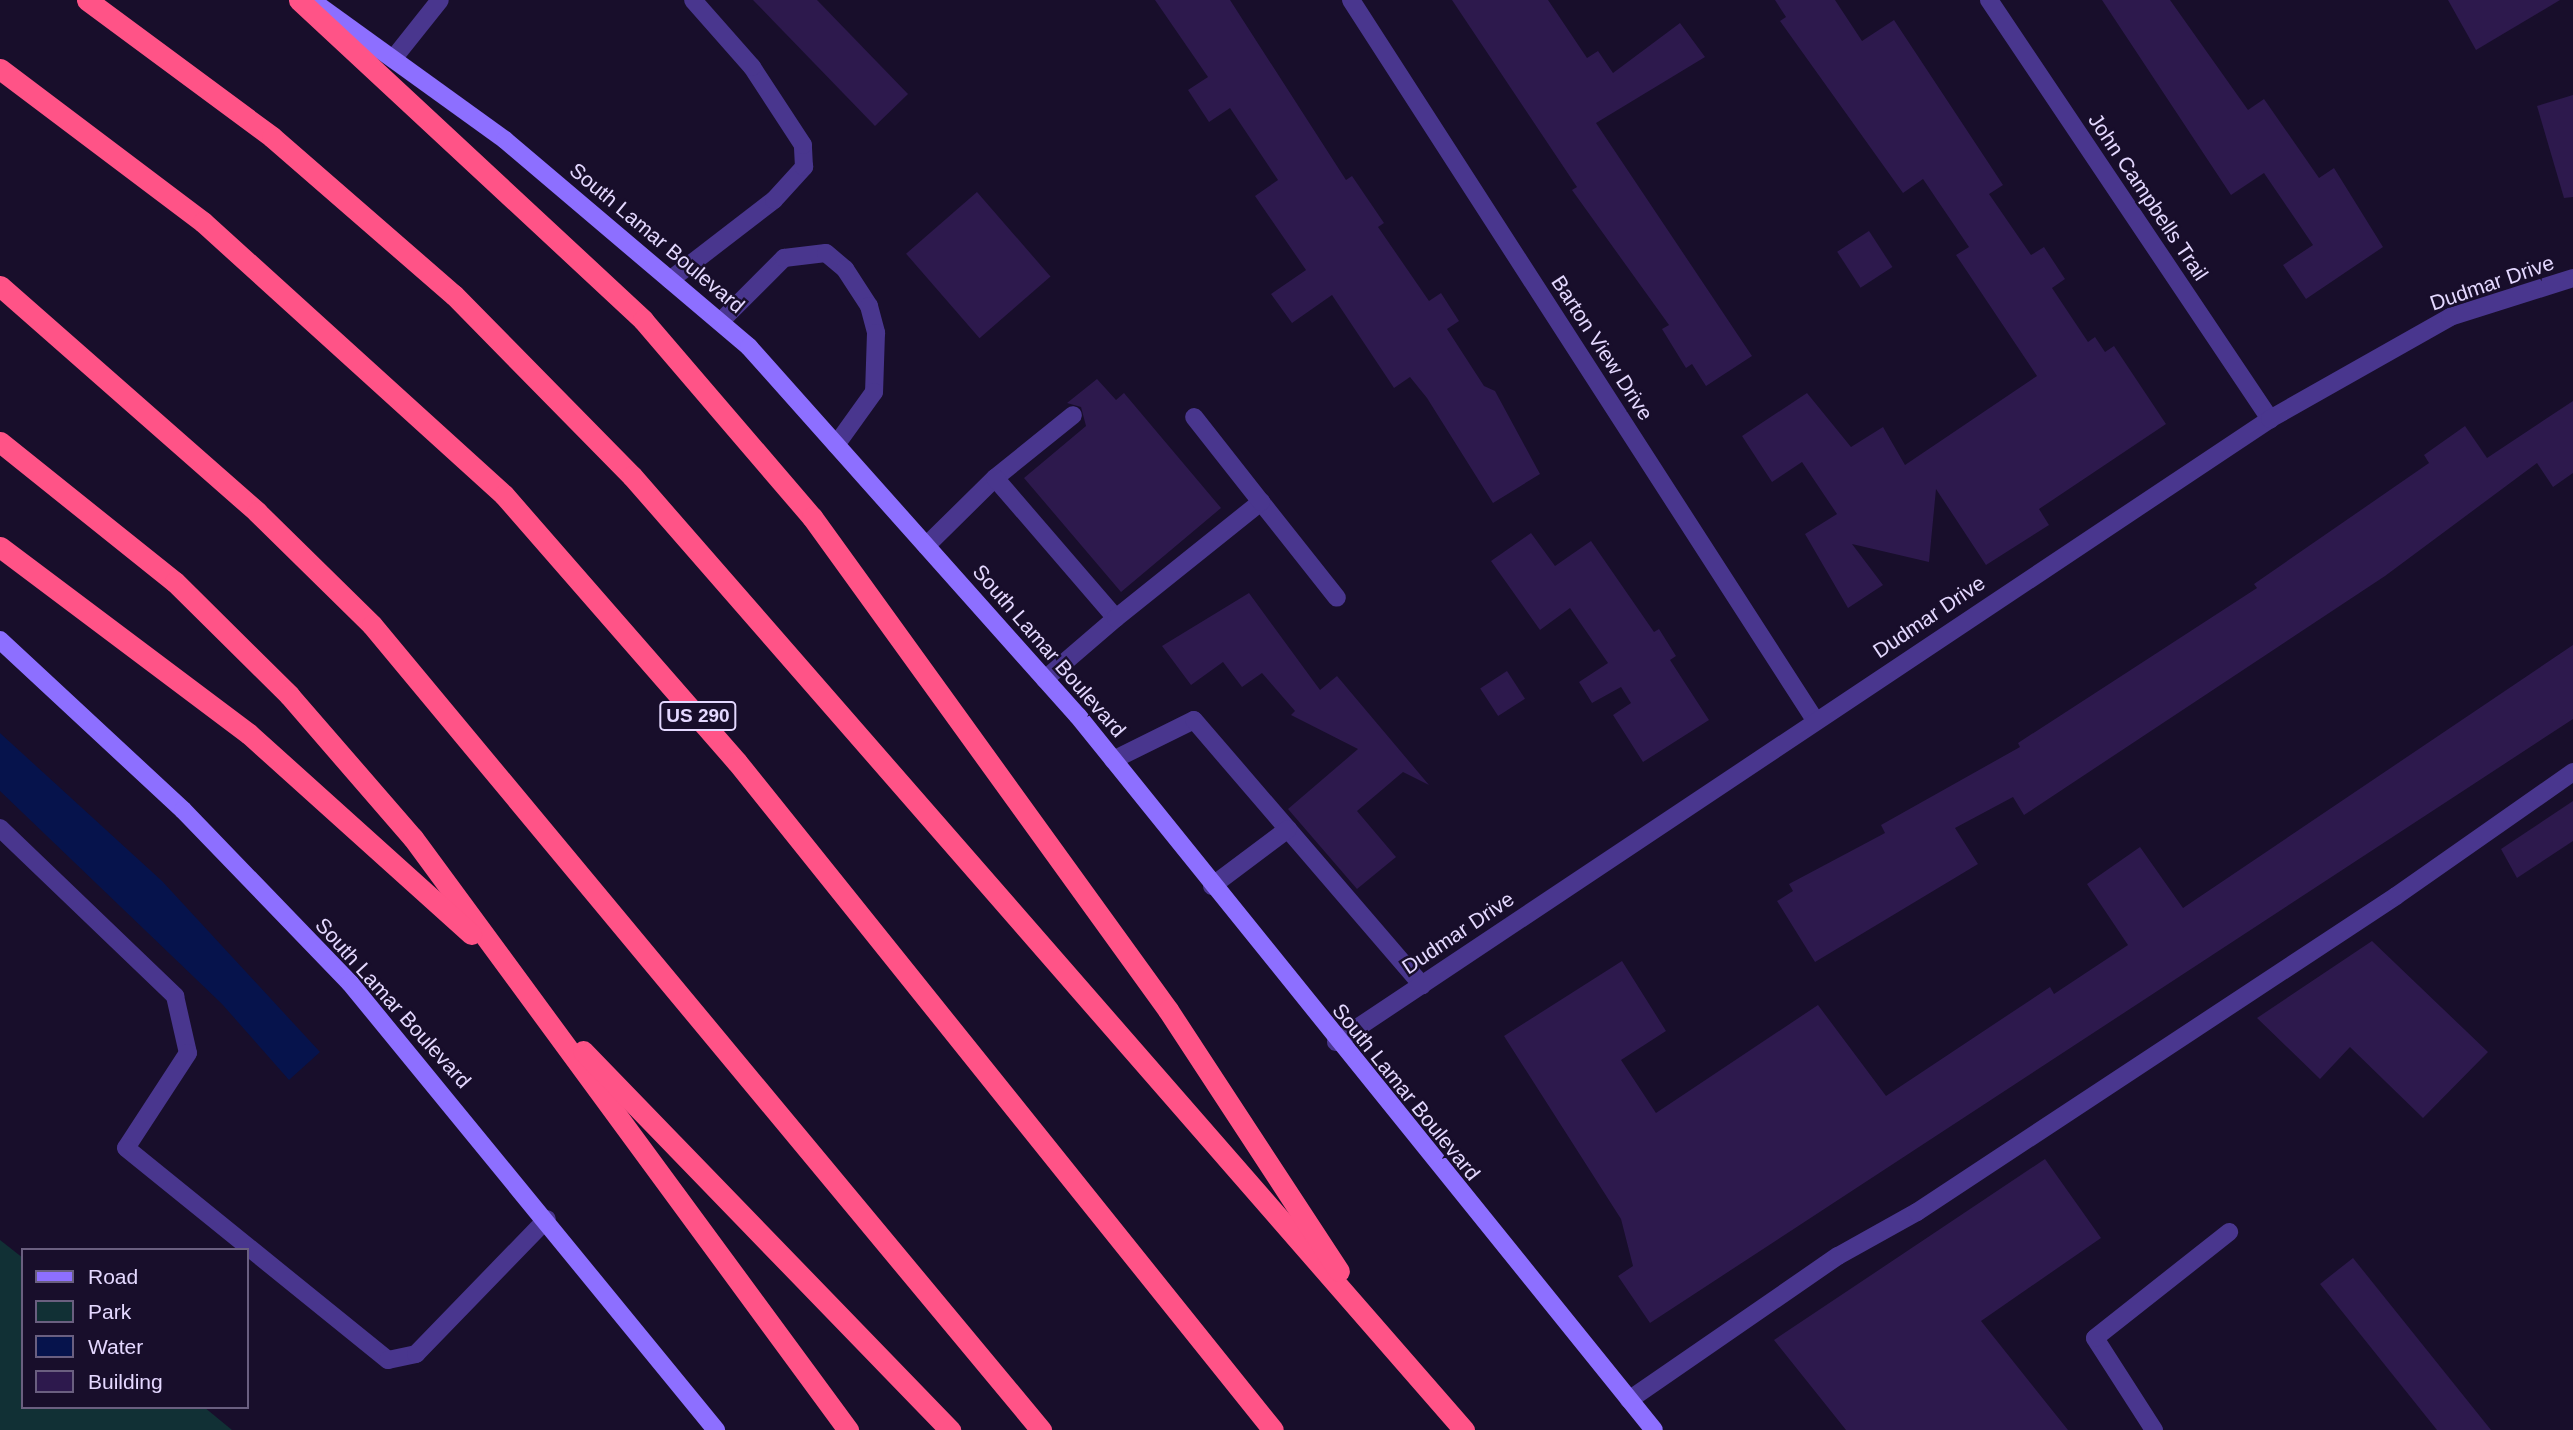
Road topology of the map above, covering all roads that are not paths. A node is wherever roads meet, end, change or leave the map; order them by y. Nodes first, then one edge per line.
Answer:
1 (87, 0) edge
2 (299, 0) edge
3 (312, 0) edge
4 (440, 0) edge
5 (693, 0) edge
6 (1351, 0) edge
7 (1989, 0) edge
8 (393, 59) junction
9 (0, 69) edge
10 (2573, 278) edge
11 (670, 280) junction
12 (0, 286) edge
13 (720, 322) junction
14 (1073, 415) dead end
15 (1194, 417) dead end
16 (2270, 419) junction
17 (0, 442) edge
18 (836, 445) junction
19 (995, 478) junction
20 (1261, 502) junction
21 (926, 546) junction
22 (0, 547) edge
23 (1337, 597) dead end
24 (1116, 618) junction
25 (0, 640) edge
26 (1045, 679) junction
27 (1815, 720) junction
28 (1113, 761) junction
29 (2573, 772) edge
30 (0, 828) edge
31 (1288, 829) junction
32 (1212, 886) junction
33 (1422, 985) junction
34 (1336, 1042) junction
35 (547, 1219) junction
36 (2229, 1233) dead end
37 (1629, 1400) junction
38 (716, 1430) edge
39 (848, 1430) edge
40 (950, 1430) edge
41 (1041, 1430) edge
42 (1273, 1430) edge
43 (1445, 1430) edge
44 (1464, 1430) edge
45 (1654, 1430) edge
46 (2154, 1430) edge

1 - 44 highway
2 - 43 highway
3 - 8 main road, South Lamar Boulevard
4 - 8 street
5 - 11 street
6 - 27 street, Barton View Drive
7 - 16 street, John Campbells Trail
8 - 11 main road, South Lamar Boulevard
9 - 42 highway, US 290
10 - 16 street, Dudmar Drive
11 - 13 main road, South Lamar Boulevard
12 - 41 highway
13 - 18 main road, South Lamar Boulevard
13 - 18 street
14 - 19 street
15 - 20 street
16 - 27 street, Dudmar Drive
17 - 39 highway
18 - 21 main road, South Lamar Boulevard
19 - 21 street
19 - 24 street
20 - 23 street
20 - 24 street
21 - 26 main road, South Lamar Boulevard
22 - 40 highway
24 - 26 street
25 - 35 main road, South Lamar Boulevard
26 - 28 main road, South Lamar Boulevard
27 - 33 street, Dudmar Drive
28 - 31 street
28 - 32 main road, South Lamar Boulevard
29 - 37 street
30 - 35 street
31 - 32 street
31 - 33 street
32 - 34 main road, South Lamar Boulevard
33 - 34 street, Dudmar Drive
34 - 37 main road, South Lamar Boulevard
35 - 38 main road, South Lamar Boulevard
36 - 46 street
37 - 45 main road, South Lamar Boulevard

